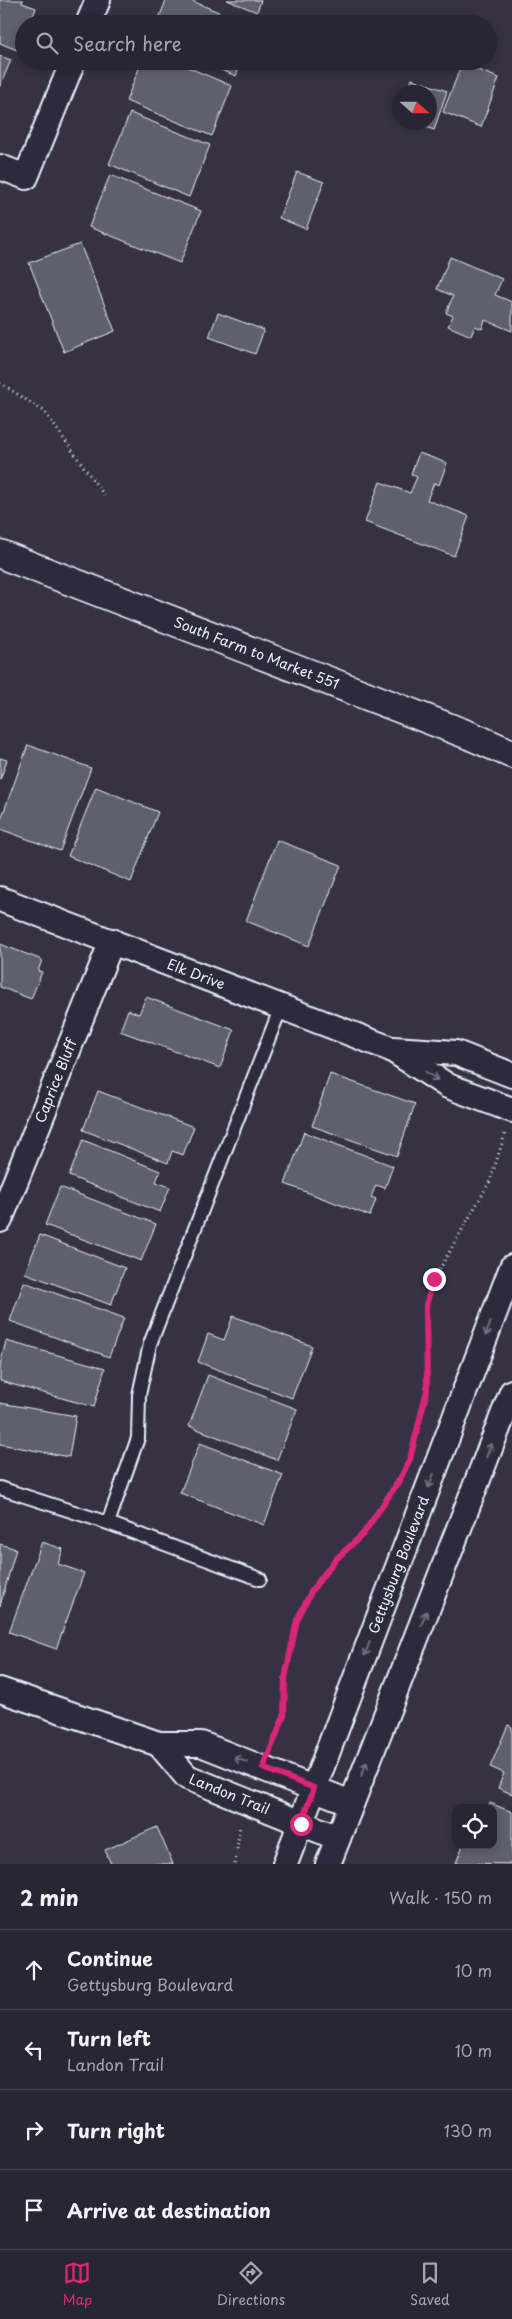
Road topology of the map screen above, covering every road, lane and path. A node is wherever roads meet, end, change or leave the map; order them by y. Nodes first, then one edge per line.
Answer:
1 (98, 0) edge
2 (92, 15) edge
3 (69, 70) edge
4 (0, 167) edge
5 (0, 383) edge
6 (106, 498) dead end
7 (0, 554) edge
8 (512, 754) edge
9 (0, 899) edge
10 (112, 942) junction
11 (281, 1007) junction
12 (391, 1049) junction
13 (512, 1075) edge
14 (509, 1121) edge
15 (0, 1220) edge
16 (512, 1267) edge
17 (512, 1392) edge
18 (410, 1459) dead end
19 (406, 1466) dead end
20 (0, 1488) edge
21 (108, 1523) junction
22 (260, 1579) dead end
23 (0, 1690) edge
24 (159, 1744) junction
25 (263, 1768) junction
26 (314, 1788) junction
27 (249, 1802) junction
28 (351, 1803) junction
29 (301, 1824) junction
30 (338, 1838) junction
31 (235, 1864) edge
32 (286, 1864) edge
33 (328, 1864) edge

1 - 2 street
3 - 4 street
5 - 6 path
7 - 8 main road, South Farm to Market 551
9 - 10 street, Elk Drive
10 - 11 street, Elk Drive
10 - 15 street, Caprice Bluff
11 - 12 street, Elk Drive
11 - 21 lane
12 - 13 street, Elk Drive
12 -> 14 street, Elk Drive
14 - 18 path
16 -> 26 street, Gettysburg Boulevard
28 -> 17 street
19 - 25 path
20 - 21 lane
21 - 22 lane
23 - 24 street
25 -> 24 street
24 - 27 street, Landon Trail
25 - 26 street
26 - 28 street
26 - 29 street, Gettysburg Boulevard
27 - 29 street, Landon Trail
27 - 31 path
28 - 30 street
29 - 30 street, Landon Trail
29 - 32 street, Gettysburg Boulevard
30 - 33 street

